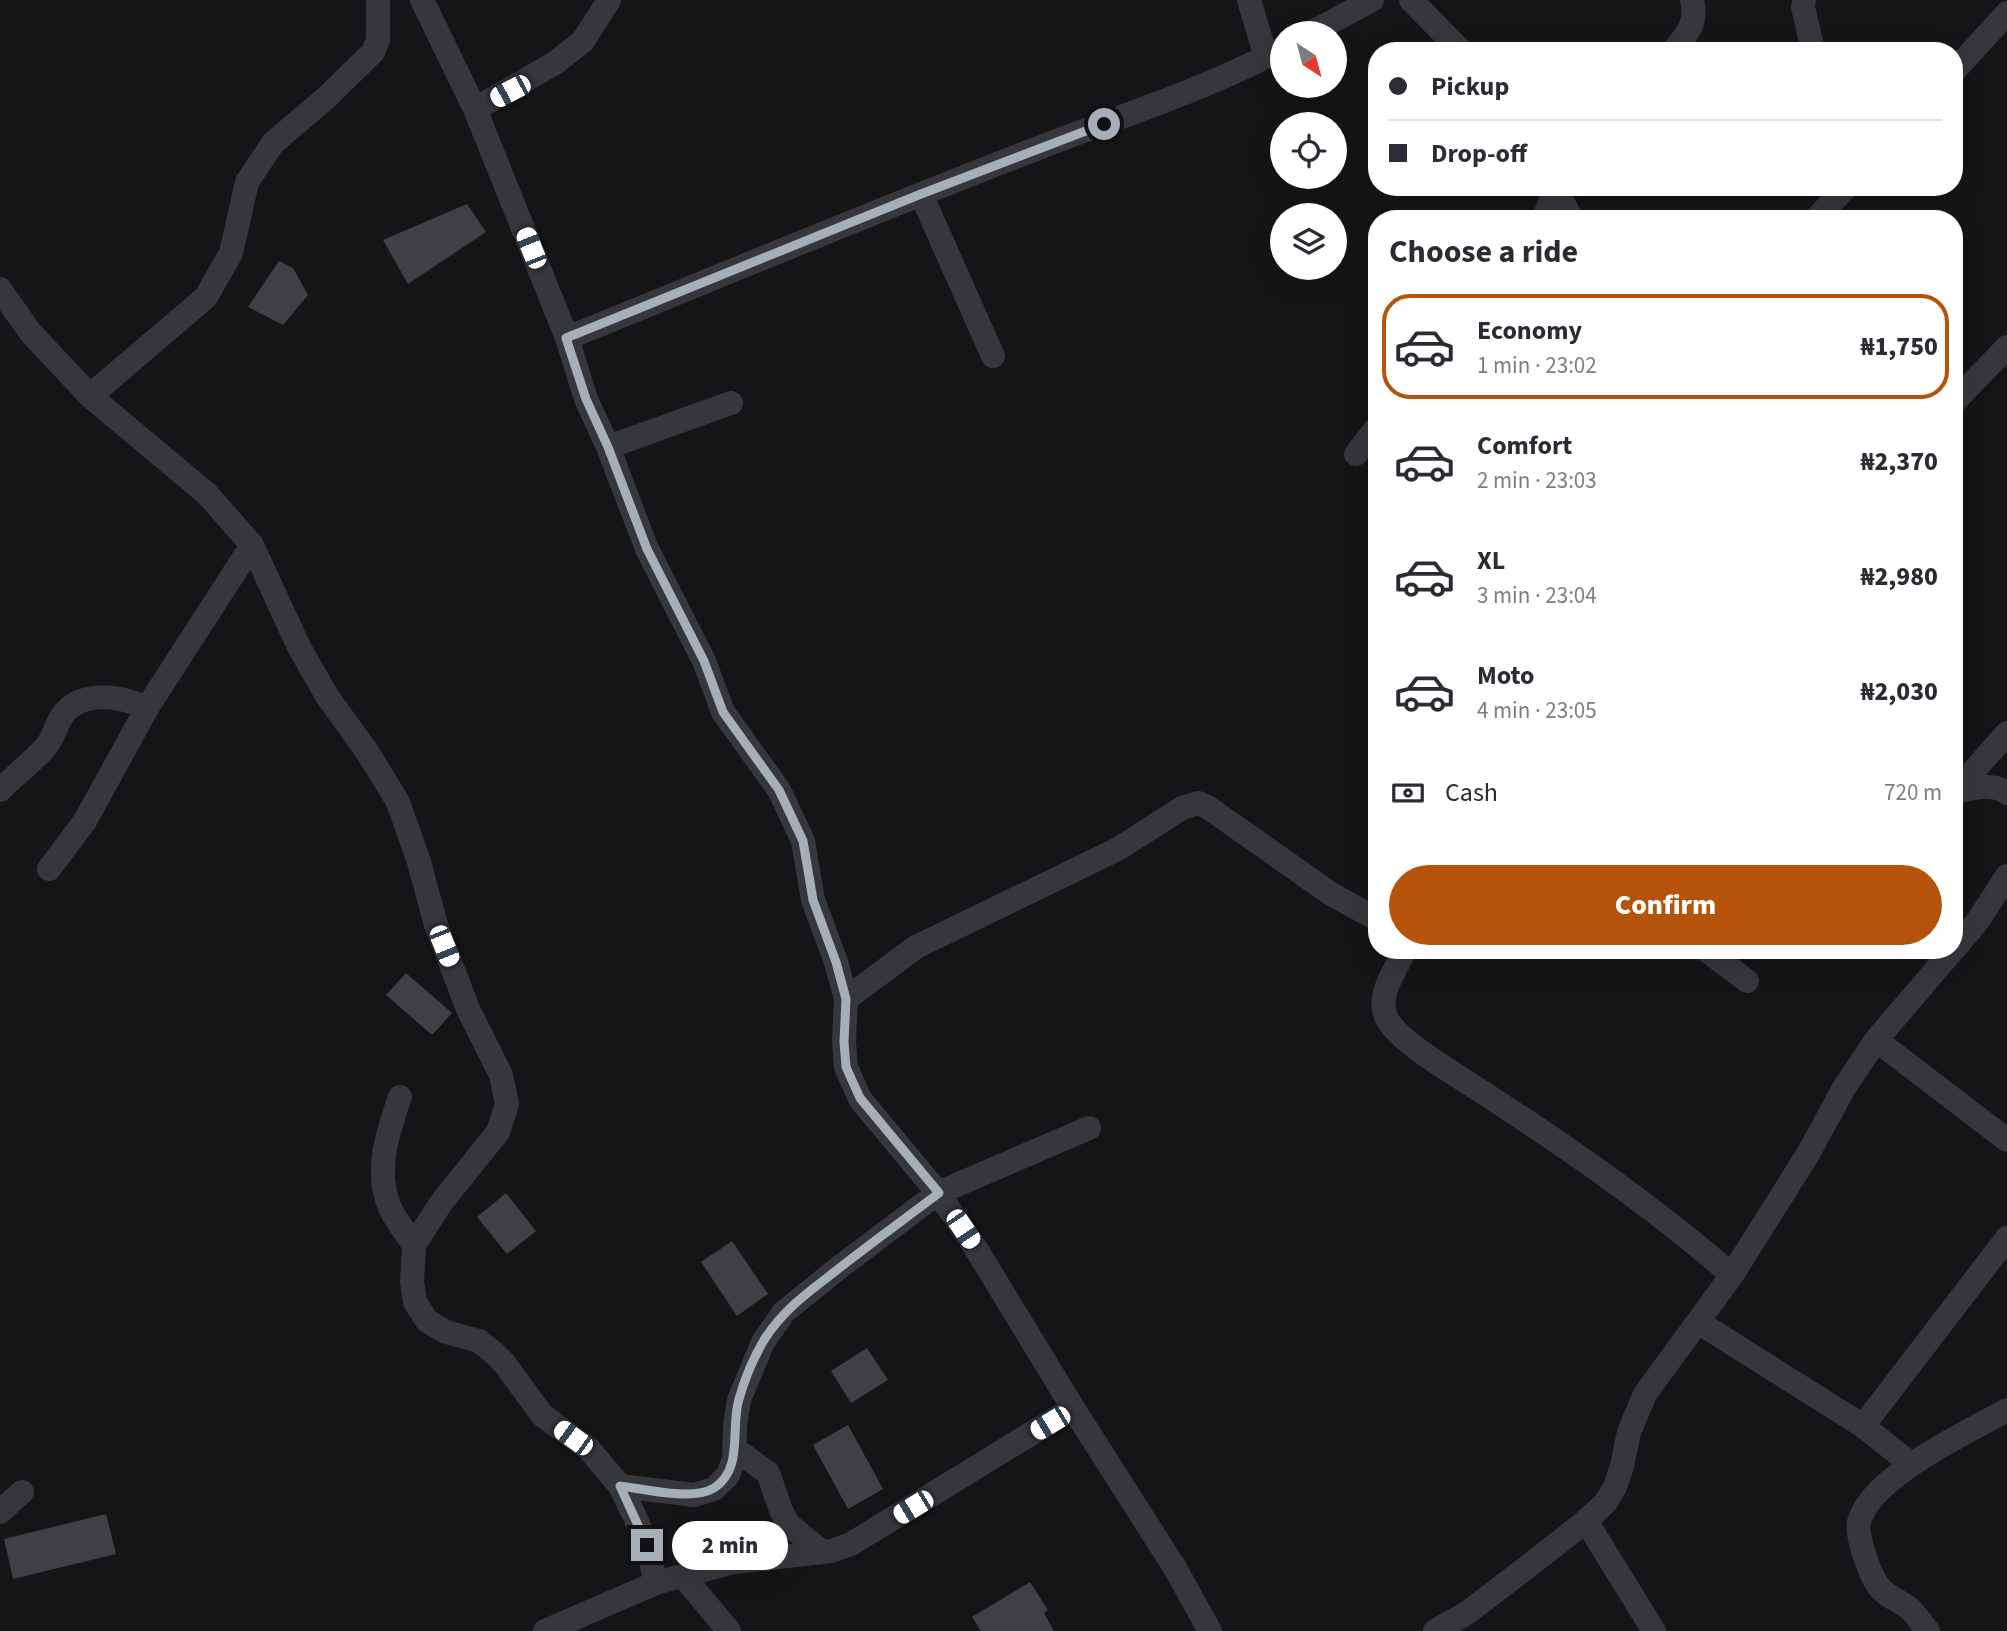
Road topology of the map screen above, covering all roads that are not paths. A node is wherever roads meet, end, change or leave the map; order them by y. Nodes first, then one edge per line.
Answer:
1 (379, 0) edge
2 (422, 0) edge
3 (609, 0) edge
4 (1249, 0) edge
5 (1372, 0) edge
6 (1411, 0) edge
7 (1692, 0) edge
8 (1804, 0) edge
9 (2007, 13) edge
10 (1333, 21) edge
11 (1452, 42) edge
12 (1681, 42) edge
13 (1811, 42) edge
14 (1270, 43) edge
15 (1270, 56) edge
16 (1963, 61) edge
17 (475, 109) junction
18 (921, 194) junction
19 (1838, 196) edge
20 (1824, 210) edge
21 (0, 289) edge
22 (566, 338) junction
23 (2007, 347) edge
24 (993, 356) dead end
25 (1963, 393) edge
26 (90, 396) junction
27 (731, 403) dead end
28 (1368, 439) edge
29 (608, 447) junction
30 (1356, 454) dead end
31 (252, 545) junction
32 (146, 708) junction
33 (2007, 733) edge
34 (1963, 783) edge
35 (0, 790) edge
36 (1963, 791) edge
37 (2007, 793) edge
38 (49, 869) dead end
39 (2007, 876) edge
40 (1368, 914) edge
41 (1963, 938) edge
42 (1401, 959) edge
43 (1718, 959) edge
44 (1945, 959) edge
45 (1747, 981) dead end
46 (846, 999) junction
47 (1876, 1040) junction
48 (400, 1097) dead end
49 (1089, 1128) dead end
50 (2007, 1140) edge
51 (939, 1193) junction
52 (2007, 1238) edge
53 (414, 1245) junction
54 (1732, 1275) junction
55 (1698, 1322) junction
56 (1073, 1408) junction
57 (2007, 1410) edge
58 (1863, 1426) junction
59 (734, 1448) junction
60 (1911, 1464) junction
61 (620, 1486) junction
62 (22, 1492) dead end
63 (0, 1511) edge
64 (1586, 1521) junction
65 (822, 1552) junction
66 (682, 1576) junction
67 (656, 1583) junction
68 (605, 1606) junction
69 (545, 1631) edge
70 (597, 1631) edge
71 (729, 1631) edge
72 (1210, 1631) edge
73 (1435, 1631) edge
74 (1654, 1631) edge
75 (1928, 1631) edge

1 - 26 street
2 - 17 street
3 - 17 street
4 - 14 street
5 - 10 street
6 - 11 street
7 - 12 street
8 - 13 street
9 - 16 street
15 - 18 street
17 - 22 street
18 - 22 street
18 - 24 street
19 - 20 street
21 - 26 street
22 - 29 street
23 - 25 street
26 - 31 street
27 - 29 street
28 - 30 street
29 - 46 street
31 - 32 street
31 - 53 street
32 - 35 street
32 - 38 street
33 - 34 street
36 - 37 street
39 - 41 street
40 - 46 street
42 - 54 street
43 - 45 street
44 - 47 street
46 - 51 street
47 - 50 street
47 - 54 street
48 - 53 street
49 - 51 street
51 - 56 street
51 - 59 street
52 - 58 street
53 - 61 street
54 - 55 street
55 - 58 street
55 - 64 street
56 - 65 street
56 - 72 street
57 - 60 street
58 - 60 street
59 - 61 street
59 - 65 street
60 - 75 street
61 - 67 street
62 - 63 street
64 - 73 street
64 - 74 street
65 - 66 street
66 - 67 street
66 - 71 street
67 - 68 street
68 - 69 street
68 - 70 street

